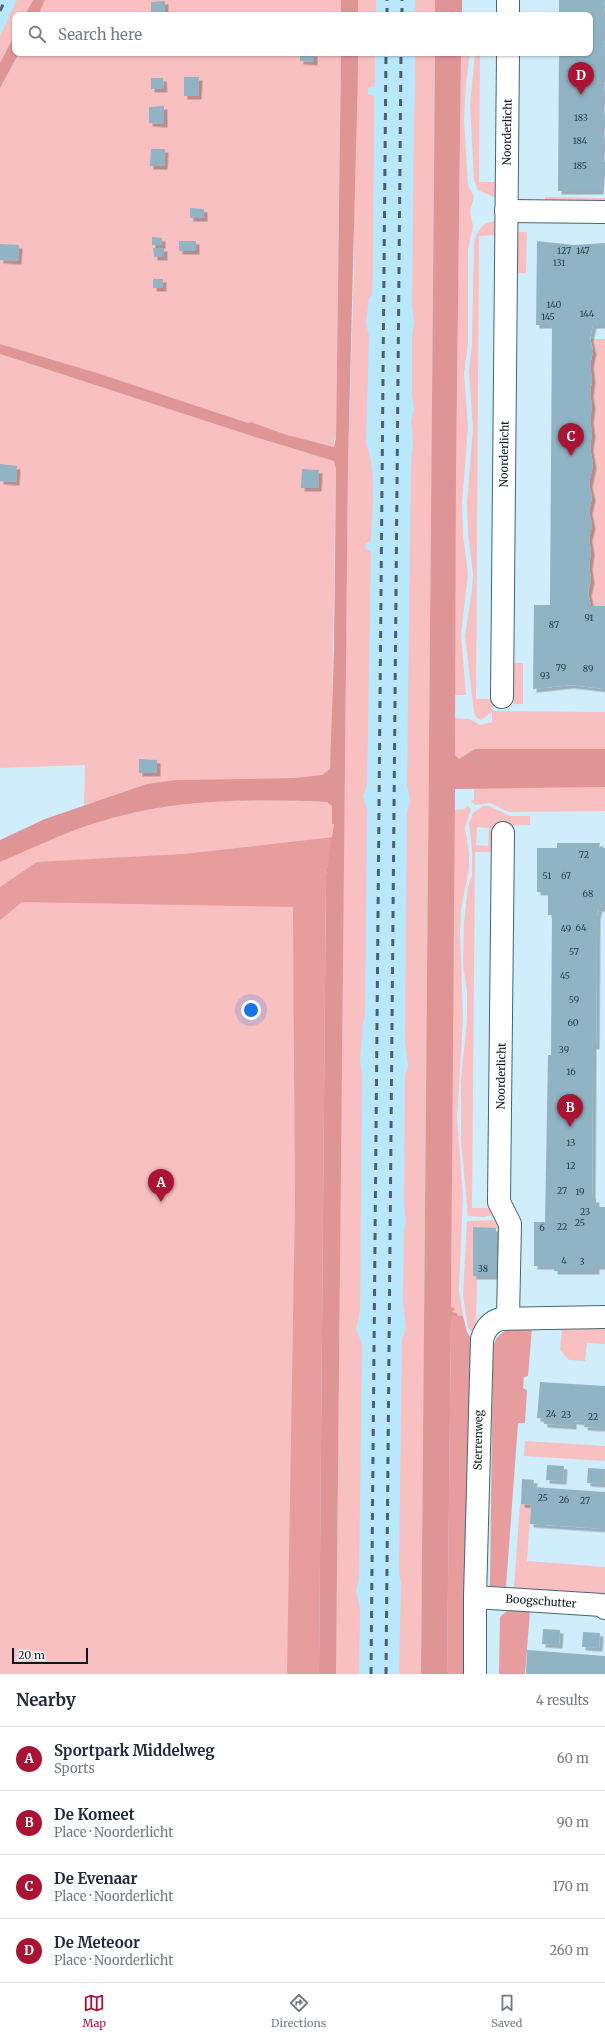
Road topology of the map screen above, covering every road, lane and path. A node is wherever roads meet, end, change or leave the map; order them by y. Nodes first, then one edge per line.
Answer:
1 (508, 0) edge
2 (508, 12) edge
3 (508, 56) edge
4 (506, 211) junction
5 (605, 212) edge
6 (502, 697) dead end
7 (503, 833) dead end
8 (605, 1317) edge
9 (508, 1318) junction
10 (475, 1597) junction
11 (605, 1608) edge
12 (475, 1674) edge

1 - 2 street
3 - 4 street, Noorderlicht
4 - 5 street
4 - 6 street, Noorderlicht
7 - 9 street, Noorderlicht
8 - 9 street, Sterrenweg
9 - 10 street, Sterrenweg
10 - 11 street, Boogschutter
10 - 12 street, Sterrenweg

